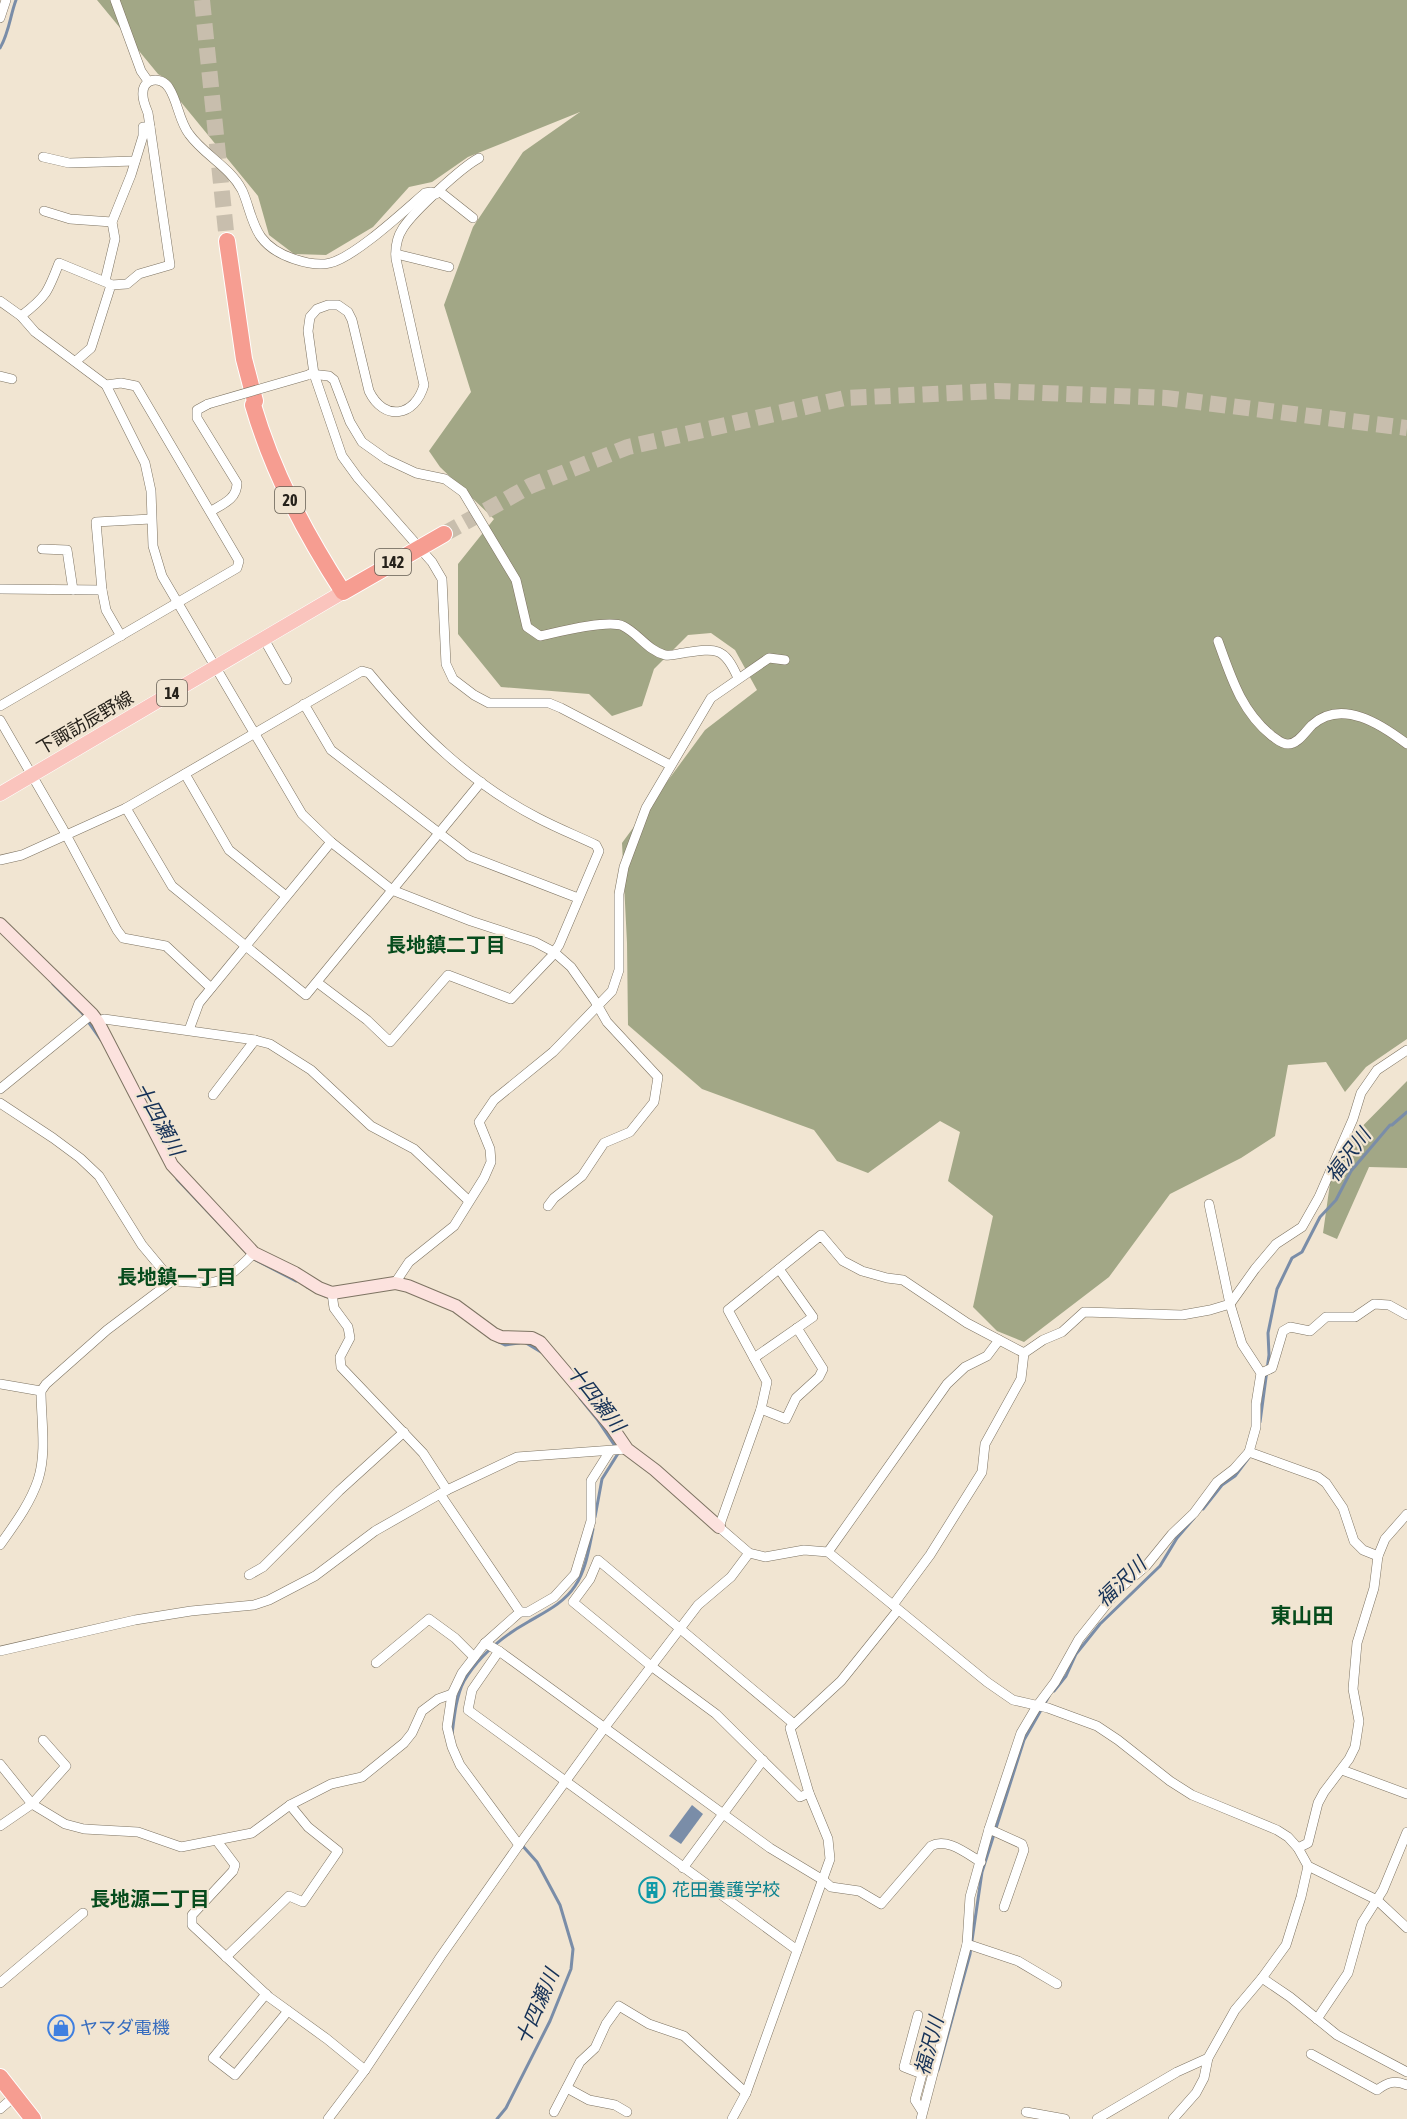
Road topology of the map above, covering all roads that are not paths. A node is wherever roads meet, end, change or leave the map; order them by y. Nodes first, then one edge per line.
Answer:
1 (6, 0) edge
2 (115, 0) edge
3 (0, 18) edge
4 (148, 81) junction
5 (150, 127) junction
6 (43, 157) dead end
7 (479, 158) dead end
8 (135, 161) junction
9 (437, 192) junction
10 (44, 211) dead end
11 (472, 218) dead end
12 (112, 222) junction
13 (228, 242) tunnel mouth
14 (396, 254) junction
15 (449, 267) dead end
16 (108, 283) junction
17 (0, 301) edge
18 (21, 316) junction
19 (76, 361) junction
20 (311, 374) junction
21 (0, 376) edge
22 (12, 379) dead end
23 (106, 386) junction
24 (211, 511) junction
25 (151, 519) junction
26 (444, 534) tunnel mouth
27 (418, 548) junction
28 (42, 549) dead end
29 (0, 589) edge
30 (73, 590) junction
31 (102, 590) junction
32 (346, 590) junction
33 (176, 603) junction
34 (121, 636) junction
35 (264, 639) junction
36 (1218, 642) dead end
37 (785, 660) dead end
38 (215, 668) junction
39 (738, 678) junction
40 (287, 680) dead end
41 (304, 704) junction
42 (0, 706) edge
43 (0, 720) edge
44 (253, 733) junction
45 (1407, 744) edge
46 (670, 765) junction
47 (185, 774) junction
48 (32, 775) junction
49 (481, 783) junction
50 (0, 794) edge
51 (126, 808) junction
52 (66, 834) junction
53 (439, 834) junction
54 (331, 842) junction
55 (0, 860) edge
56 (392, 890) junction
57 (286, 896) junction
58 (578, 898) junction
59 (1, 926) edge
60 (245, 946) junction
61 (554, 952) junction
62 (318, 982) junction
63 (211, 988) junction
64 (598, 1006) junction
65 (95, 1018) junction
66 (189, 1030) junction
67 (255, 1040) junction
68 (1407, 1050) edge
69 (0, 1089) edge
70 (213, 1095) dead end
71 (0, 1103) edge
72 (469, 1200) junction
73 (1209, 1204) dead end
74 (548, 1206) dead end
75 (254, 1253) junction
76 (779, 1269) junction
77 (172, 1281) junction
78 (395, 1283) junction
79 (332, 1293) junction
80 (1230, 1304) junction
81 (1407, 1315) edge
82 (797, 1328) junction
83 (999, 1340) junction
84 (1024, 1353) junction
85 (753, 1358) junction
86 (1262, 1373) junction
87 (0, 1384) edge
88 (41, 1391) junction
89 (761, 1409) junction
90 (404, 1432) junction
91 (627, 1449) junction
92 (610, 1451) junction
93 (1249, 1452) junction
94 (444, 1492) junction
95 (1407, 1514) edge
96 (719, 1527) junction
97 (0, 1545) edge
98 (828, 1552) junction
99 (749, 1553) junction
100 (1378, 1556) junction
101 (249, 1575) dead end
102 (565, 1598) junction
103 (896, 1607) junction
104 (520, 1612) junction
105 (679, 1628) junction
106 (485, 1643) junction
107 (0, 1651) edge
108 (499, 1651) junction
109 (474, 1657) junction
110 (376, 1663) dead end
111 (651, 1666) junction
112 (452, 1694) junction
113 (1037, 1706) junction
114 (794, 1724) junction
115 (605, 1727) junction
116 (43, 1740) dead end
117 (763, 1760) junction
118 (0, 1764) edge
119 (1342, 1770) junction
120 (565, 1781) junction
121 (809, 1793) junction
122 (1407, 1794) edge
123 (32, 1803) junction
124 (290, 1805) junction
125 (724, 1815) junction
126 (0, 1826) edge
127 (989, 1829) junction
128 (1407, 1832) edge
129 (217, 1841) junction
130 (519, 1845) junction
131 (1298, 1848) junction
132 (981, 1862) junction
133 (1308, 1866) junction
134 (683, 1868) junction
135 (823, 1880) junction
136 (1377, 1900) junction
137 (1004, 1907) dead end
138 (83, 1913) dead end
139 (1407, 1928) edge
140 (967, 1944) junction
141 (797, 1950) junction
142 (226, 1957) junction
143 (1262, 1978) junction
144 (0, 1983) edge
145 (1057, 1984) dead end
146 (266, 1994) junction
147 (288, 2011) junction
148 (918, 2016) dead end
149 (1317, 2019) junction
150 (1311, 2054) dead end
151 (1208, 2058) junction
152 (365, 2070) junction
153 (1407, 2072) edge
154 (0, 2077) edge
155 (1407, 2085) edge
156 (567, 2088) junction
157 (746, 2093) junction
158 (15, 2096) junction
159 (0, 2109) edge
160 (554, 2112) dead end
161 (627, 2112) dead end
162 (1026, 2112) dead end
163 (921, 2115) edge
164 (33, 2119) edge
165 (328, 2119) edge
166 (732, 2119) edge
167 (1065, 2119) edge
168 (1097, 2119) edge
169 (1173, 2119) edge

1 - 3 street
2 - 4 street
4 - 5 street
4 - 9 street
5 - 8 street
5 - 16 street
6 - 8 street
7 - 9 street
8 - 12 street
9 - 11 street
9 - 14 street
10 - 12 street
12 - 16 street
13 - 32 highway, 20
14 - 15 street
14 - 20 street
16 - 18 street
16 - 19 street
17 - 18 street
18 - 19 street
19 - 23 street
20 - 24 street, bridge
20 - 27 street
20 - 39 street
21 - 22 street
23 - 24 street
23 - 25 street
24 - 33 street
25 - 31 street
25 - 33 street
26 - 27 highway, 142
27 - 32 highway, 142
27 - 46 street
28 - 30 street
29 - 30 street
30 - 31 street
31 - 34 street
32 - 35 main road, 下諏訪辰野線 / 14
33 - 34 street
33 - 38 street
34 - 42 street
35 - 38 main road, 下諏訪辰野線 / 14
35 - 40 street
36 - 45 street
37 - 39 street
38 - 44 street
38 - 48 main road, 下諏訪辰野線 / 14
39 - 46 street
41 - 44 street
41 - 49 street
41 - 53 street
43 - 48 street
44 - 47 street
44 - 54 street
46 - 64 street
47 - 51 street
47 - 57 street
48 - 50 main road, 下諏訪辰野線 / 14
48 - 52 street
49 - 53 street
49 - 58 street
51 - 52 street
51 - 60 street
52 - 55 street
52 - 63 street
53 - 56 street
53 - 58 street
54 - 56 street
54 - 57 street
56 - 61 street
56 - 62 street
57 - 60 street
58 - 61 street
59 - 65 street
60 - 62 street
60 - 63 street
61 - 62 street
61 - 64 street
63 - 66 street
64 - 72 street
64 - 74 street
65 - 66 street
65 - 69 street
65 - 75 street
66 - 67 street
67 - 70 street
67 - 72 street
68 - 80 street
71 - 77 street
72 - 78 street
73 - 80 street
75 - 77 street
75 - 79 street
76 - 82 street
76 - 83 street
76 - 85 street
77 - 88 street
78 - 79 street
78 - 91 street
79 - 90 street
80 - 84 street
80 - 86 street
81 - 86 street
82 - 85 street
82 - 89 street
83 - 84 street
83 - 98 street
84 - 103 street
85 - 89 street
86 - 93 street
87 - 88 street
88 - 97 street
89 - 96 street
90 - 94 street
90 - 101 street
91 - 92 street
91 - 96 street
92 - 94 street
92 - 102 street
93 - 100 street
93 - 113 street
94 - 104 street
94 - 107 street
95 - 100 street
96 - 99 street
98 - 99 street
98 - 103 street
99 - 105 street
100 - 119 street
102 - 104 street
102 - 105 street
102 - 111 street
103 - 113 street
103 - 114 street
104 - 106 street
105 - 111 street
105 - 114 street
106 - 108 street
106 - 109 street
108 - 115 street
108 - 120 street
109 - 110 street
109 - 112 street
111 - 115 street
111 - 117 street
112 - 124 street
112 - 130 street
113 - 127 street
113 - 131 street
114 - 121 street
115 - 120 street
115 - 125 street
116 - 123 street
117 - 121 street
117 - 125 street
118 - 123 street
119 - 122 street
119 - 131 street
120 - 130 street
120 - 134 street
121 - 135 street
123 - 126 street
123 - 129 street
124 - 129 street
124 - 142 street
125 - 134 street
125 - 135 street
127 - 132 street
127 - 137 street
128 - 136 street
129 - 142 street
130 - 152 street
131 - 133 street
132 - 135 street
132 - 140 street
133 - 136 street
133 - 143 street
134 - 141 street
135 - 141 street
136 - 139 street
136 - 149 street
138 - 144 street
140 - 145 street
140 - 163 street
141 - 157 street
142 - 146 street
143 - 149 street
143 - 151 street
146 - 147 street
146 - 147 street
147 - 152 street
148 - 163 street
149 - 153 street
150 - 155 street
151 - 168 street
151 - 169 street
152 - 165 street
154 - 158 highway
156 - 157 street
156 - 160 street
156 - 161 street
157 - 166 street
158 - 159 street
158 - 164 highway
162 - 167 street

